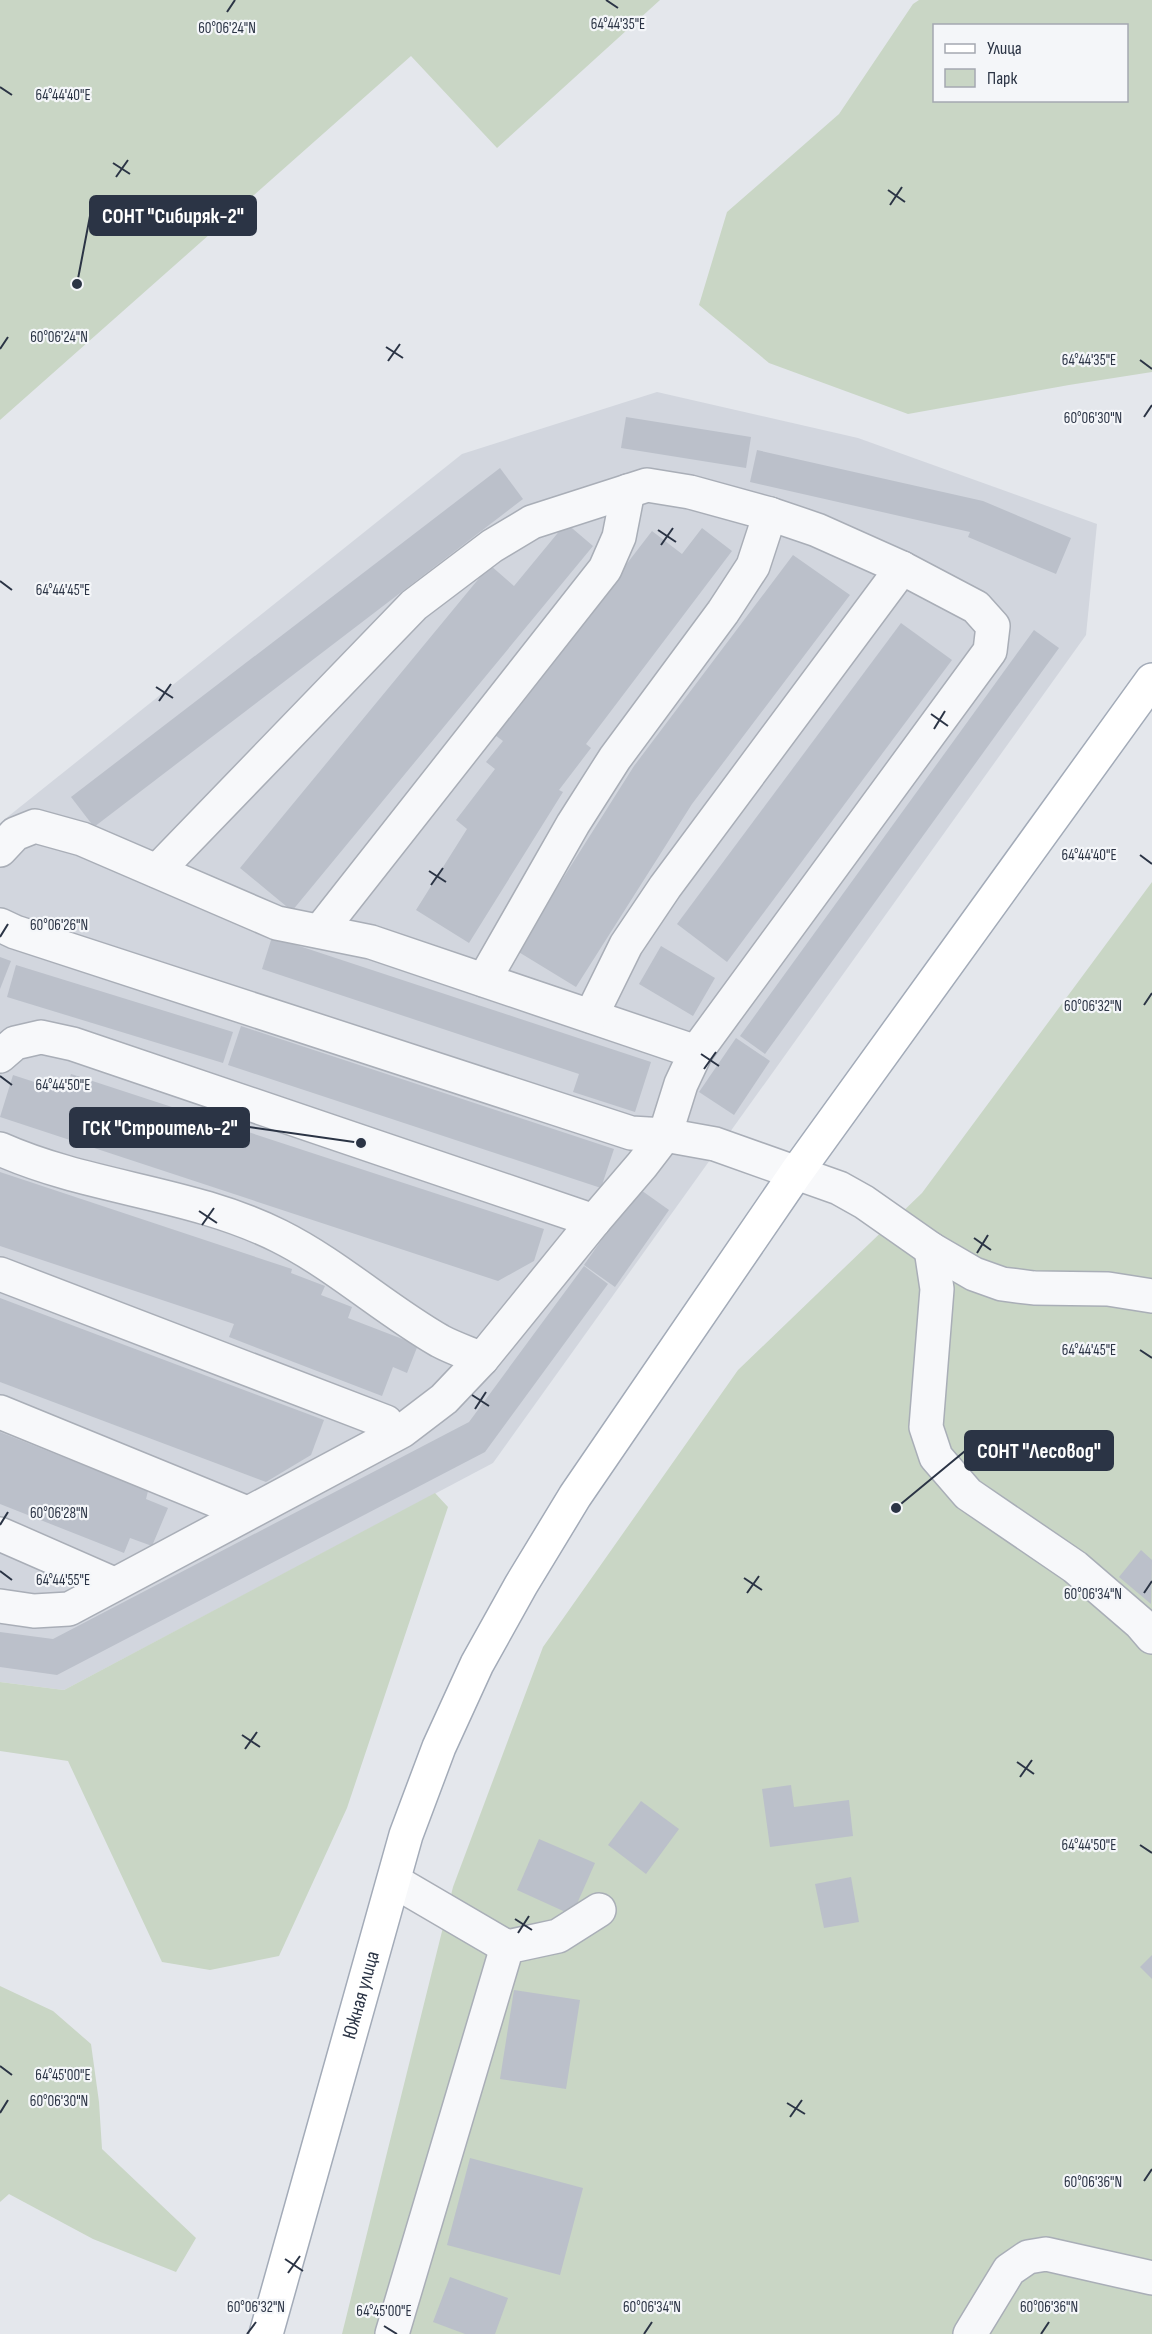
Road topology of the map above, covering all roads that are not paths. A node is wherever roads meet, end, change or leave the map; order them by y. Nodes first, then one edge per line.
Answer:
1 (628, 491) junction
2 (770, 514) junction
3 (902, 568) junction
4 (1152, 680) edge
5 (0, 850) edge
6 (157, 871) junction
7 (0, 925) edge
8 (320, 931) junction
9 (484, 980) junction
10 (591, 1016) junction
11 (696, 1052) junction
12 (0, 1056) edge
13 (664, 1135) junction
14 (0, 1149) edge
15 (796, 1173) junction
16 (594, 1221) junction
17 (931, 1249) junction
18 (0, 1274) edge
19 (1152, 1296) edge
20 (482, 1359) junction
21 (0, 1412) edge
22 (386, 1422) dead end
23 (247, 1513) junction
24 (0, 1534) edge
25 (114, 1584) junction
26 (0, 1606) edge
27 (1152, 1637) edge
28 (394, 1881) junction
29 (599, 1910) dead end
30 (507, 1947) junction
31 (1152, 2278) edge
32 (266, 2334) edge
33 (392, 2334) edge
34 (970, 2334) edge

1 - 2 street
1 - 6 street
1 - 8 street
2 - 3 street
2 - 9 street
3 - 10 street
3 - 11 street
4 - 15 main road, Южная улица
5 - 6 street
6 - 8 street
7 - 13 street
8 - 9 street
9 - 10 street
10 - 11 street
11 - 13 street
12 - 16 street
13 - 15 street
13 - 16 street
14 - 20 street
15 - 17 street
15 - 28 main road, Южная улица
16 - 20 street
17 - 19 street
17 - 27 street
18 - 22 street
20 - 23 street
21 - 23 street
23 - 25 street
24 - 25 street
25 - 26 street
28 - 30 street
28 - 32 main road, Южная улица
29 - 30 street
30 - 33 street
31 - 34 street

